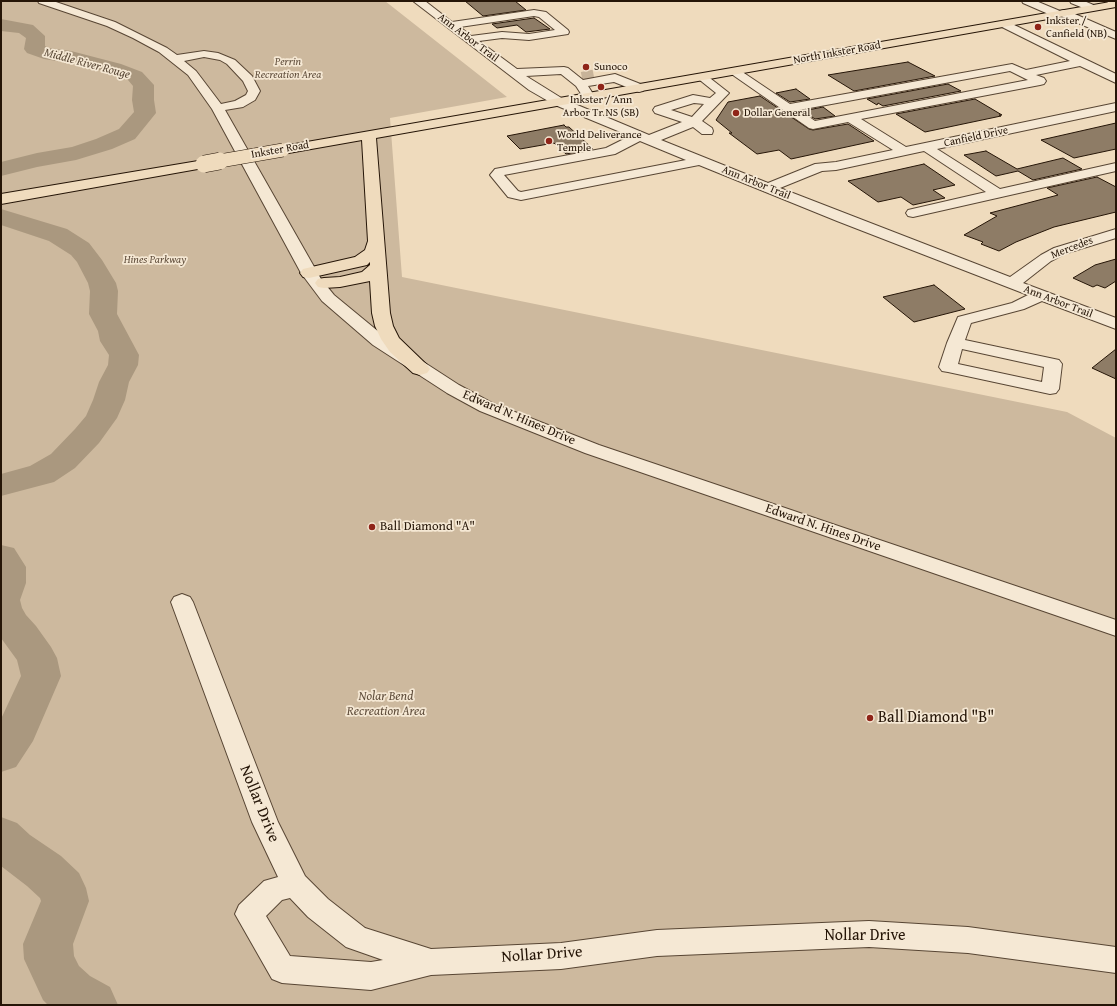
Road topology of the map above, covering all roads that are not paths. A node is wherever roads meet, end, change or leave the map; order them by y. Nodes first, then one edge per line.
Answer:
1 (418, 1) edge
2 (1027, 1) edge
3 (1075, 1) edge
4 (1112, 1) edge
5 (50, 2) edge
6 (1116, 3) edge
7 (1092, 8) junction
8 (1061, 14) junction
9 (1004, 24) junction
10 (451, 25) junction
11 (1116, 36) edge
12 (470, 39) junction
13 (175, 59) junction
14 (1082, 62) junction
15 (734, 71) junction
16 (514, 73) junction
17 (1024, 74) junction
18 (702, 77) junction
19 (571, 79) junction
20 (1116, 79) edge
21 (533, 87) junction
22 (639, 88) junction
23 (589, 96) junction
24 (559, 102) junction
25 (713, 102) junction
26 (1116, 107) edge
27 (218, 108) junction
28 (788, 108) junction
29 (850, 118) junction
30 (694, 122) junction
31 (708, 131) dead end
32 (369, 135) junction
33 (645, 138) junction
34 (926, 148) junction
35 (905, 152) junction
36 (700, 161) junction
37 (1116, 167) edge
38 (775, 190) junction
39 (998, 194) junction
40 (1, 199) edge
41 (913, 213) dead end
42 (1116, 233) edge
43 (377, 240) junction
44 (378, 266) junction
45 (312, 277) junction
46 (1011, 284) junction
47 (1042, 295) junction
48 (1116, 324) edge
49 (955, 343) junction
50 (420, 369) junction
51 (182, 602) dead end
52 (1116, 628) edge
53 (295, 885) junction
54 (1116, 960) edge
55 (430, 962) junction

1 - 10 street, Ann Arbor Trail
2 - 8 street
3 - 7 street
4 - 6 street
5 - 13 street, Edward N. Hines Drive
6 - 7 main road, North Inkster Road
7 - 8 main road, North Inkster Road
8 - 9 main road, North Inkster Road
8 - 11 street
9 - 14 street
9 - 15 main road, North Inkster Road
10 - 12 street, Ann Arbor Trail
10 - 12 street
12 - 16 street, Ann Arbor Trail
13 - 27 street, Edward N. Hines Drive
13 - 27 street
14 - 17 street
14 - 20 street
15 - 18 main road, North Inkster Road
15 - 28 street
16 - 19 street
16 - 21 street, Ann Arbor Trail
17 - 28 street
17 - 29 street
18 - 22 main road, North Inkster Road
18 - 25 street
19 - 21 street
19 - 22 street
19 - 23 street
21 - 24 street, Ann Arbor Trail
22 - 23 main road, North Inkster Road
23 - 24 main road, North Inkster Road
24 - 32 main road, Inkster Road
24 - 33 street, Ann Arbor Trail
25 - 30 street
25 - 30 street
26 - 34 street, Canfield Drive
27 - 45 street, Edward N. Hines Drive
28 - 29 street
29 - 35 street
30 - 31 street
30 - 33 street
32 - 40 main road, Inkster Road, bridge
32 - 43 main road
33 - 36 street, Ann Arbor Trail
33 - 36 street
34 - 35 street, Canfield Drive
34 - 39 street
35 - 38 street, Canfield Drive
36 - 38 street, Ann Arbor Trail
37 - 39 street
38 - 46 street, Ann Arbor Trail
39 - 41 street
42 - 46 street, Mercedes
43 - 44 main road
43 - 45 main road
44 - 45 main road
44 - 50 main road
45 - 50 street, Edward N. Hines Drive
46 - 47 street, Ann Arbor Trail
47 - 48 street, Ann Arbor Trail
47 - 49 street
49 - 49 street
50 - 52 street, Edward N. Hines Drive
51 - 53 street, Nollar Drive
53 - 55 street, Nollar Drive
53 - 55 street
54 - 55 street, Nollar Drive

